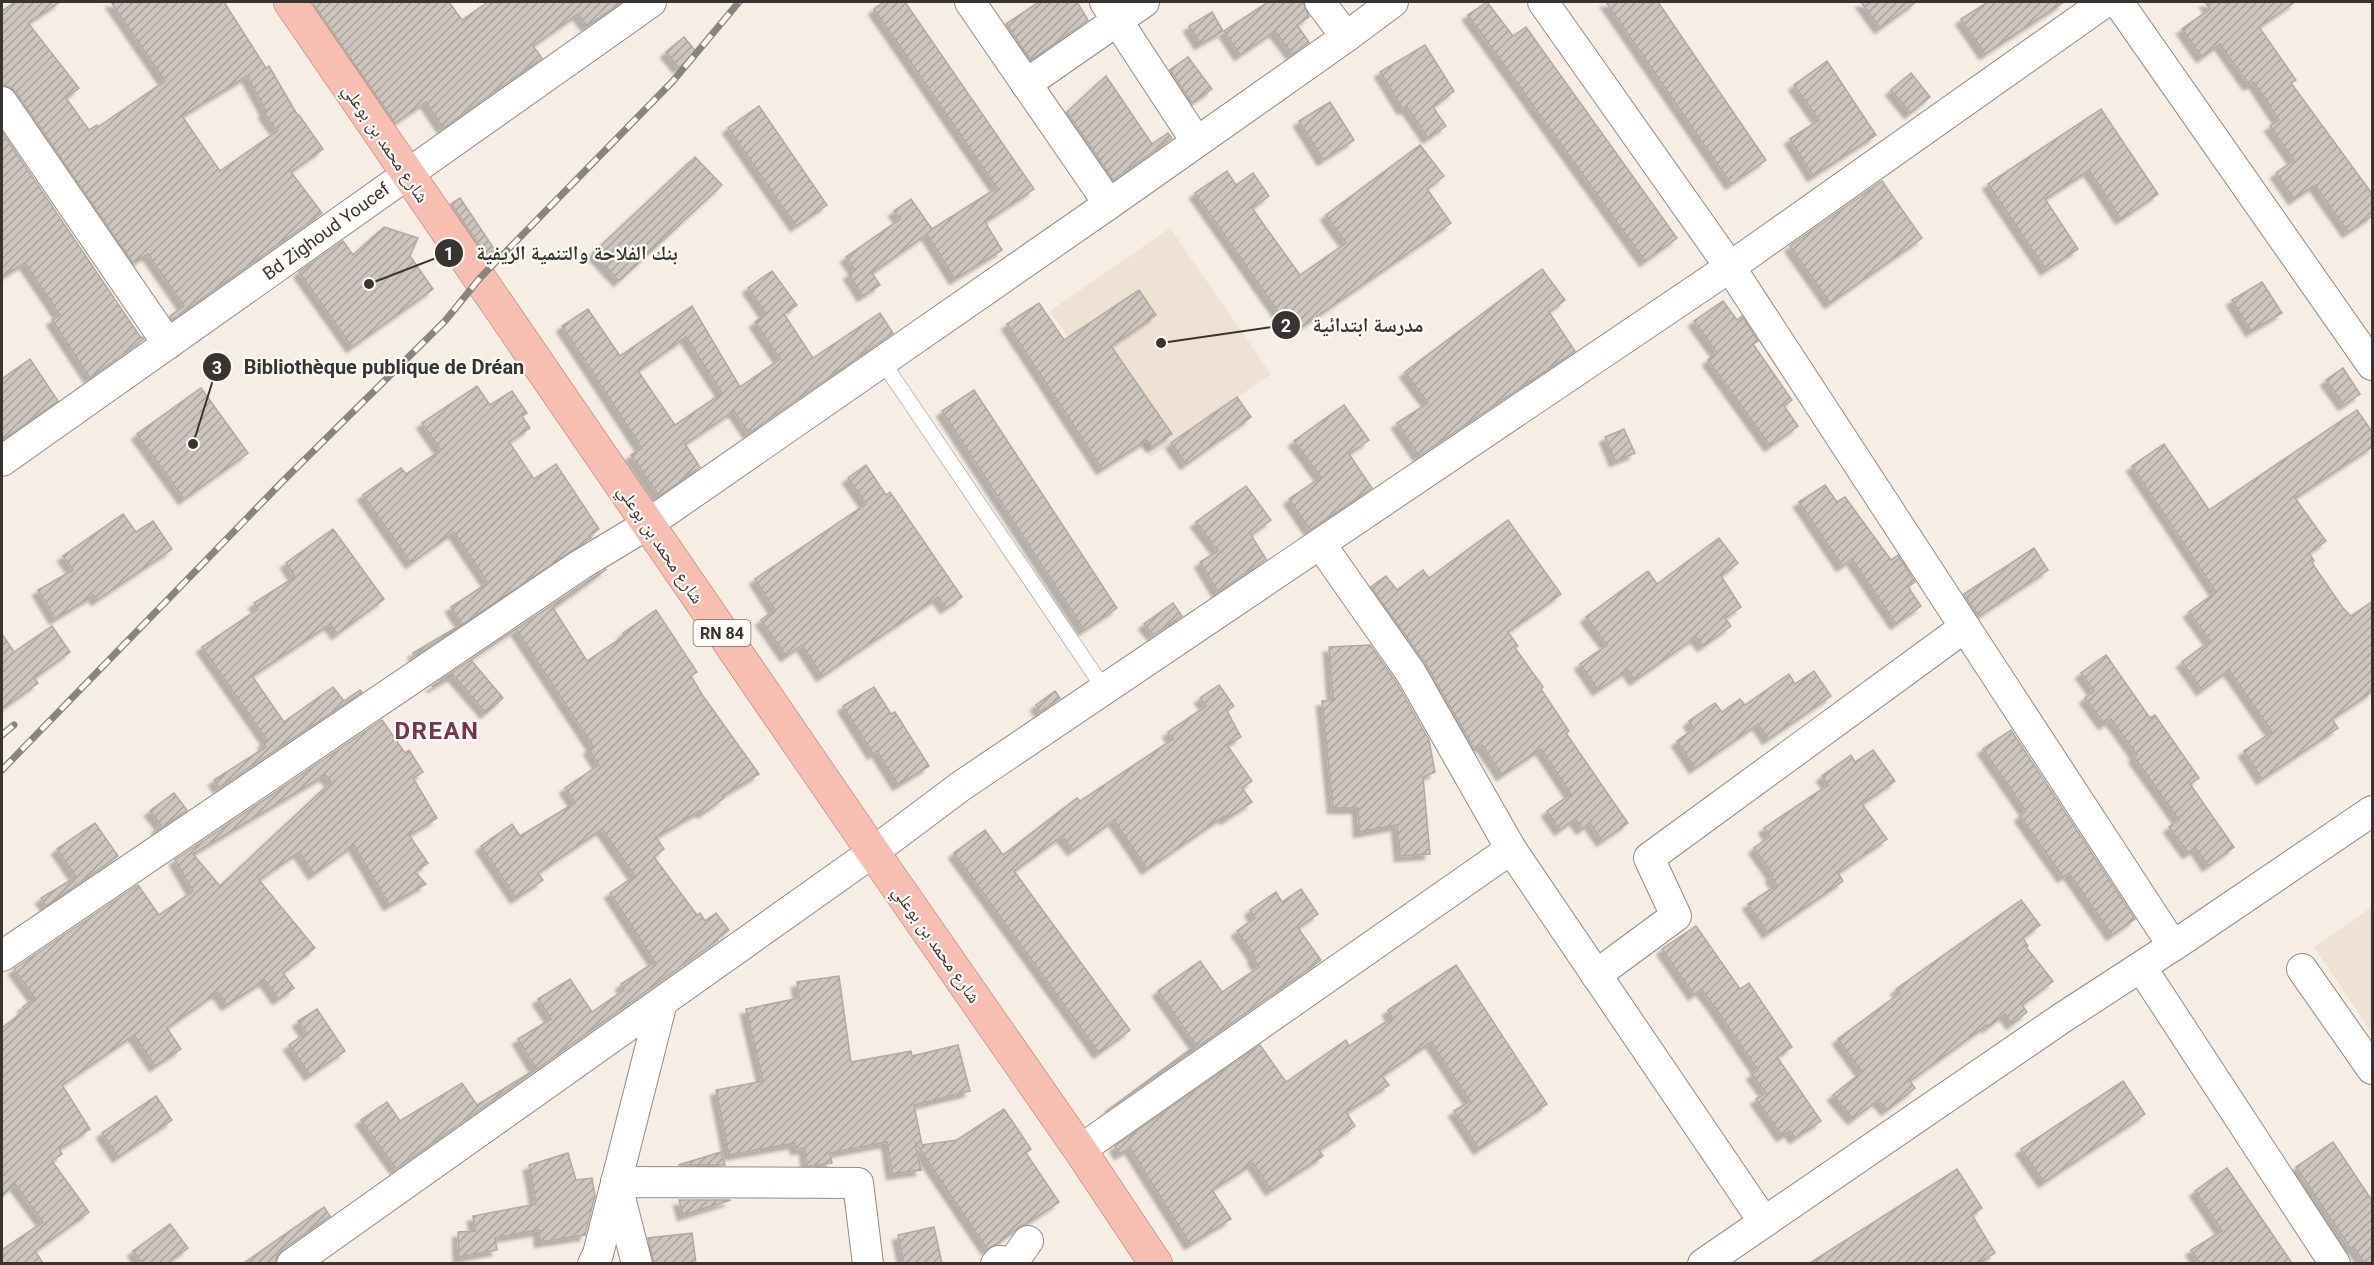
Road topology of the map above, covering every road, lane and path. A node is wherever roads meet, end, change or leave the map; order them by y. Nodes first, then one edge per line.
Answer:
1 (290, 2) edge
2 (970, 2) edge
3 (1144, 2) edge
4 (1320, 2) edge
5 (1393, 2) edge
6 (1543, 2) edge
7 (2105, 2) edge
8 (2118, 2) edge
9 (632, 7) edge
10 (1111, 11) edge
11 (1346, 37) junction
12 (1026, 84) junction
13 (2, 102) edge
14 (1196, 141) junction
15 (406, 173) junction
16 (1109, 204) junction
17 (1730, 267) junction
18 (168, 344) junction
19 (882, 361) junction
20 (2373, 365) edge
21 (2, 461) edge
22 (648, 524) junction
23 (1322, 544) junction
24 (1965, 627) junction
25 (1105, 690) junction
26 (2373, 811) edge
27 (1511, 849) junction
28 (873, 852) junction
29 (2173, 946) junction
30 (2, 956) edge
31 (2141, 967) junction
32 (2302, 969) dead end
33 (1596, 975) junction
34 (662, 1002) junction
35 (2373, 1069) edge
36 (1080, 1150) junction
37 (616, 1182) junction
38 (1764, 1222) junction
39 (1028, 1241) dead end
40 (292, 1263) edge
41 (593, 1263) edge
42 (637, 1263) edge
43 (868, 1263) edge
44 (996, 1263) edge
45 (1156, 1263) edge
46 (1703, 1263) edge
47 (2335, 1263) edge

1 - 15 main road, شارع محمد بن بوعلي / RN 84
2 - 12 street
3 - 10 street
4 - 11 street
5 - 11 street
6 - 17 street
7 - 17 street
8 - 20 street
9 - 15 street, Bd Zighoud Youcef
10 - 12 street
10 - 14 street
11 - 14 street
12 - 16 street
13 - 18 street
14 - 16 street
15 - 18 street, Bd Zighoud Youcef
15 - 22 main road, شارع محمد بن بوعلي / RN 84
16 - 19 street
17 - 23 street
17 - 24 street
18 - 21 street, Bd Zighoud Youcef
19 - 22 street
19 - 25 lane
22 - 28 main road, شارع محمد بن بوعلي / RN 84
22 - 30 street
23 - 25 street
23 - 27 street
24 - 29 street
24 - 33 street
25 - 28 street
26 - 29 street
27 - 33 street
27 - 36 street
28 - 34 street
28 - 36 main road, شارع محمد بن بوعلي / RN 84
29 - 31 street
31 - 38 street
31 - 47 street
32 - 35 street
33 - 38 street
34 - 37 street
34 - 40 street
36 - 45 main road, شارع محمد بن بوعلي / RN 84
37 - 41 street
37 - 42 street
37 - 43 street
38 - 46 street
39 - 44 street

